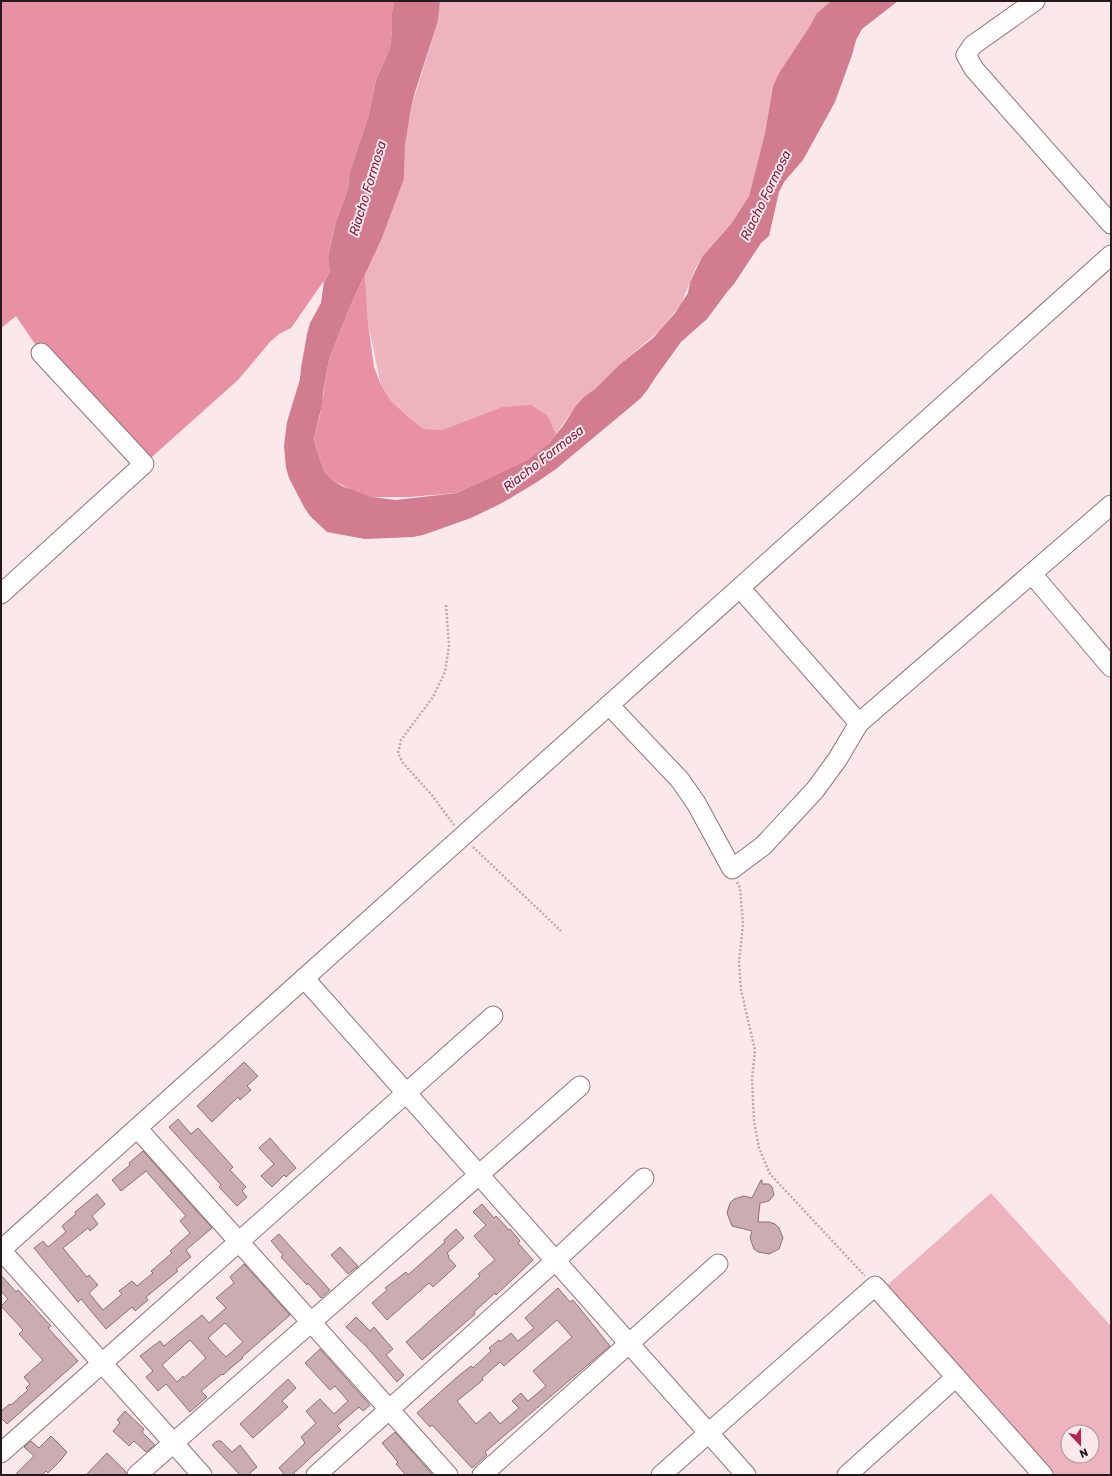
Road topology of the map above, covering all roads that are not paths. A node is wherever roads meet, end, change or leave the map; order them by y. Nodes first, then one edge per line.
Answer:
1 (1035, 1) edge
2 (1111, 224) edge
3 (1111, 255) edge
4 (41, 353) dead end
5 (1111, 505) edge
6 (1032, 574) junction
7 (740, 588) junction
8 (1, 594) edge
9 (1111, 667) edge
10 (609, 705) junction
11 (859, 723) junction
12 (304, 978) junction
13 (493, 1016) dead end
14 (580, 1086) dead end
15 (406, 1093) junction
16 (137, 1128) junction
17 (479, 1175) junction
18 (644, 1178) dead end
19 (239, 1242) junction
20 (1, 1250) edge
21 (555, 1261) junction
22 (718, 1264) dead end
23 (311, 1322) junction
24 (629, 1344) junction
25 (102, 1363) junction
26 (956, 1377) junction
27 (389, 1410) junction
28 (708, 1433) junction
29 (174, 1443) junction
30 (1, 1453) edge
31 (1036, 1473) edge
32 (137, 1475) edge
33 (202, 1475) edge
34 (316, 1475) edge
35 (448, 1475) edge
36 (482, 1475) edge
37 (661, 1475) edge
38 (746, 1475) edge
39 (847, 1475) edge

1 - 2 street
3 - 7 street
4 - 8 street
5 - 6 street
6 - 9 street
6 - 11 street
7 - 10 street
7 - 11 street
10 - 11 street
10 - 12 street
12 - 15 street
12 - 16 street
13 - 15 street
14 - 17 street
15 - 17 street
15 - 19 street
16 - 19 street
16 - 20 street
17 - 21 street
17 - 23 street
18 - 21 street
19 - 23 street
19 - 25 street
20 - 25 street
21 - 24 street
21 - 27 street
22 - 24 street
23 - 27 street
23 - 29 street
24 - 28 street
24 - 36 street
25 - 29 street
25 - 30 street
26 - 28 street
26 - 31 street
26 - 39 street
27 - 34 street
27 - 35 street
28 - 37 street
28 - 38 street
29 - 32 street
29 - 33 street

